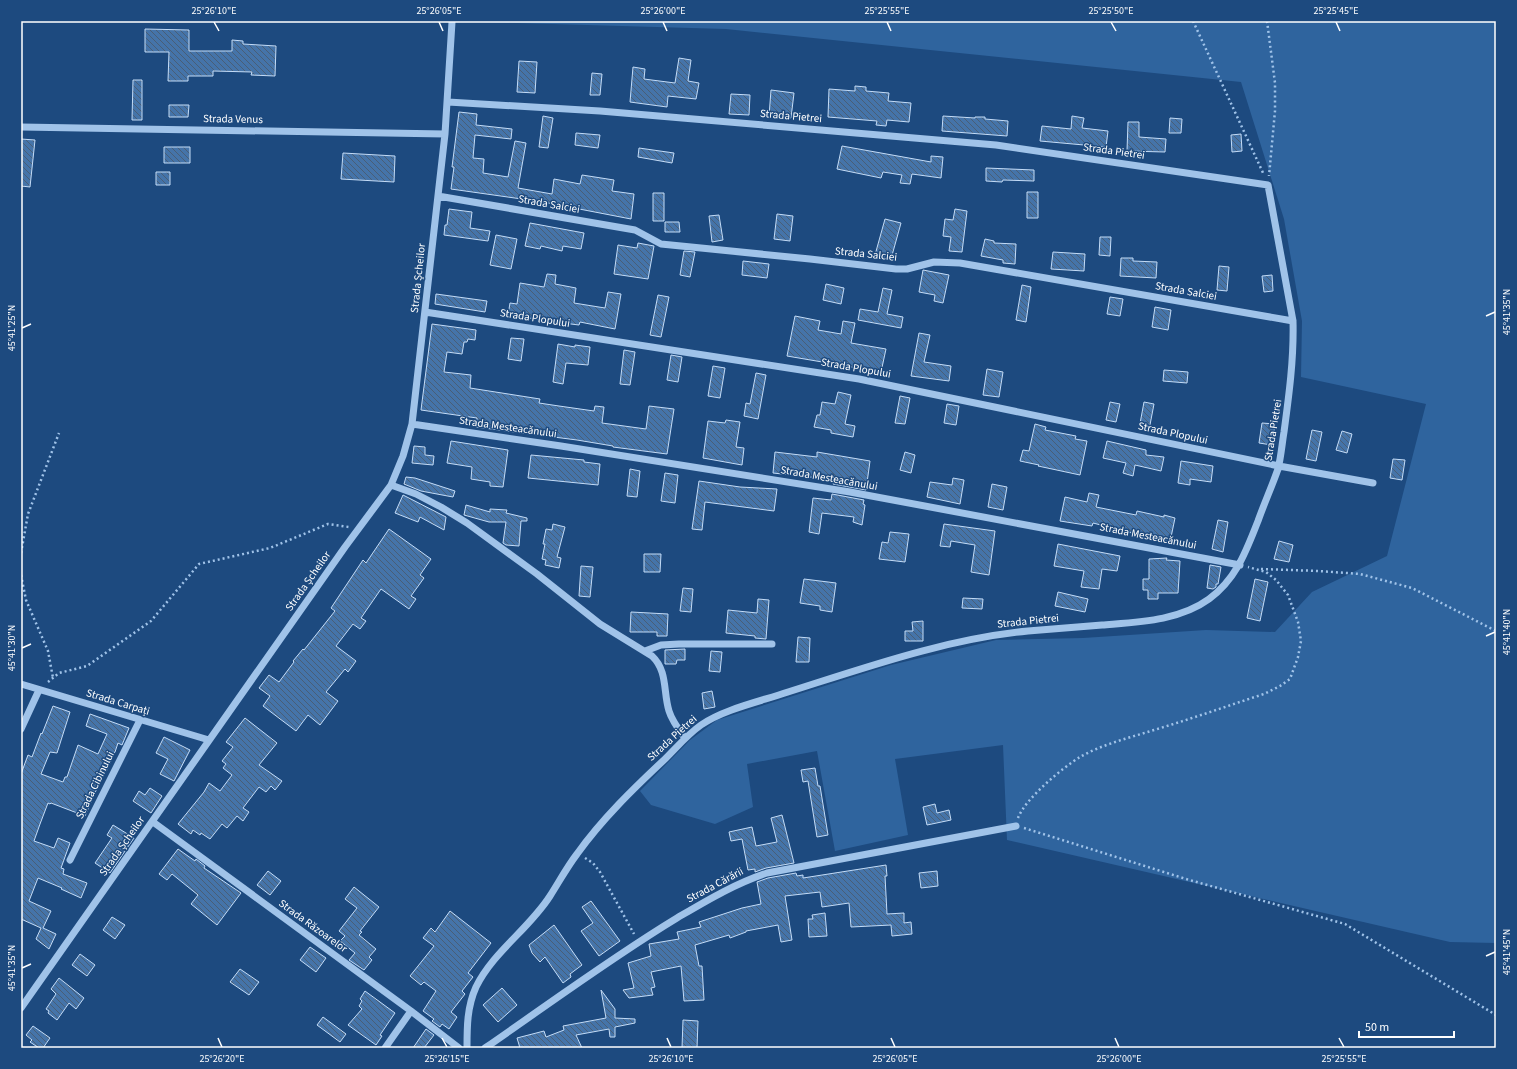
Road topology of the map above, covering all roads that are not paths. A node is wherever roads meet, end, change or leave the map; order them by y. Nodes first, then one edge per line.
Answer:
1 (452, 22) dead end
2 (448, 102) junction
3 (21, 126) edge
4 (445, 134) junction
5 (438, 196) junction
6 (425, 312) junction
7 (1293, 321) junction
8 (412, 424) junction
9 (1279, 466) junction
10 (1373, 483) dead end
11 (390, 485) junction
12 (1240, 565) junction
13 (772, 644) dead end
14 (645, 651) junction
15 (21, 684) edge
16 (39, 690) junction
17 (140, 720) junction
18 (21, 729) edge
19 (685, 738) junction
20 (209, 740) junction
21 (153, 822) junction
22 (1016, 826) road end
23 (70, 860) dead end
24 (21, 1008) edge
25 (411, 1012) junction
26 (385, 1048) edge
27 (458, 1048) edge
28 (467, 1048) edge
29 (486, 1048) edge

1 - 2 street, Strada Șcheilor
2 - 4 street, Strada Șcheilor
2 - 7 street, Strada Pietrei
3 - 4 street, Strada Venus
4 - 5 street, Strada Șcheilor
5 - 6 street, Strada Șcheilor
5 - 7 street, Strada Salciei
6 - 8 street, Strada Șcheilor
6 - 9 street, Strada Plopului
7 - 9 street, Strada Pietrei
8 - 11 street, Strada Șcheilor
8 - 12 street, Strada Mesteacănului
9 - 10 street, Strada Plopului
9 - 12 street, Strada Pietrei
11 - 14 street
11 - 20 street, Strada Șcheilor
12 - 19 street, Strada Pietrei
13 - 14 street
14 - 19 street
15 - 16 street, Strada Carpați
16 - 17 street, Strada Carpați
16 - 18 street
17 - 20 street, Strada Carpați
17 - 23 street, Strada Cibinului
19 - 28 street, Strada Pietrei
20 - 21 street, Strada Șcheilor
21 - 24 street, Strada Șcheilor
21 - 25 street, Strada Răzoarelor
22 - 29 street, Strada Cărării
25 - 26 street
25 - 27 street, Strada Răzoarelor

